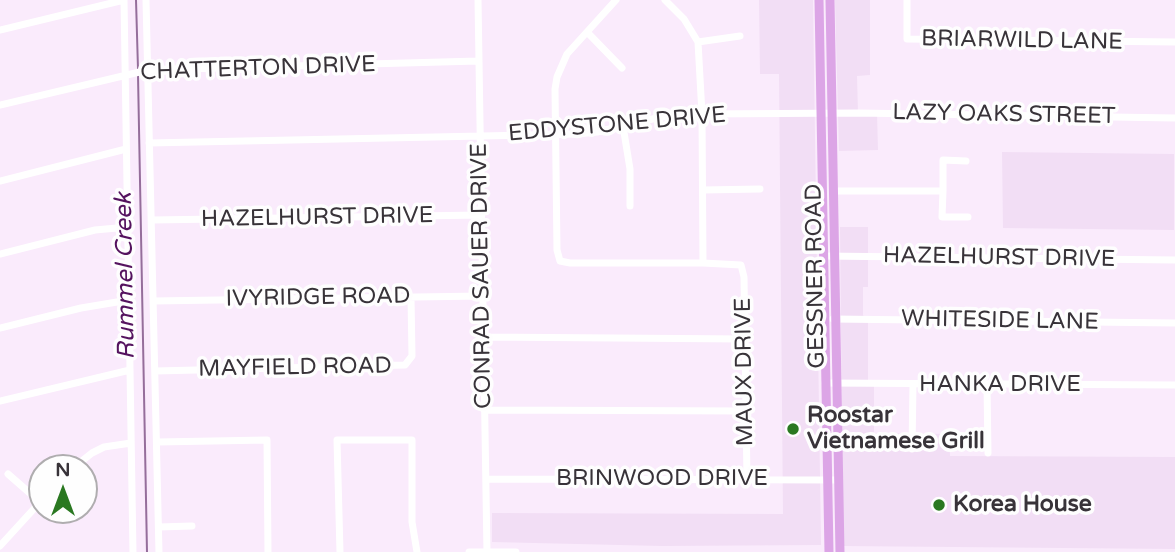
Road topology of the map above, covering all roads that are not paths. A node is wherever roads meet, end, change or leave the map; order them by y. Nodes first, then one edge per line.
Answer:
1 (124, 0) edge
2 (146, 0) edge
3 (478, 0) edge
4 (616, 0) edge
5 (665, 0) edge
6 (819, 0) edge
7 (830, 0) edge
8 (907, 0) edge
9 (0, 30) edge
10 (587, 32) junction
11 (740, 36) dead end
12 (698, 42) junction
13 (1175, 42) edge
14 (478, 61) junction
15 (622, 68) dead end
16 (144, 70) junction
17 (128, 74) junction
18 (0, 105) edge
19 (821, 113) junction
20 (832, 113) junction
21 (702, 114) junction
22 (1175, 118) edge
23 (624, 126) junction
24 (556, 135) junction
25 (480, 137) junction
26 (149, 143) junction
27 (126, 149) junction
28 (967, 161) dead end
29 (0, 181) edge
30 (760, 189) dead end
31 (703, 190) junction
32 (833, 191) junction
33 (943, 191) junction
34 (629, 206) dead end
35 (481, 215) junction
36 (968, 218) dead end
37 (152, 220) junction
38 (128, 226) junction
39 (0, 254) edge
40 (823, 256) junction
41 (835, 256) junction
42 (1175, 260) edge
43 (703, 262) junction
44 (482, 296) junction
45 (411, 297) junction
46 (129, 300) junction
47 (153, 301) junction
48 (824, 319) junction
49 (835, 319) junction
50 (1175, 323) edge
51 (0, 328) edge
52 (483, 337) junction
53 (744, 339) junction
54 (130, 370) junction
55 (155, 371) junction
56 (825, 383) junction
57 (837, 384) junction
58 (913, 384) junction
59 (987, 385) junction
60 (1175, 385) edge
61 (0, 401) edge
62 (484, 410) junction
63 (746, 411) junction
64 (158, 442) junction
65 (131, 443) junction
66 (912, 449) dead end
67 (988, 453) dead end
68 (91, 454) edge
69 (8, 474) dead end
70 (486, 479) junction
71 (747, 479) junction
72 (827, 480) junction
73 (838, 480) junction
74 (28, 490) edge
75 (28, 515) edge
76 (192, 526) dead end
77 (159, 527) junction
78 (0, 546) edge
79 (133, 552) edge
80 (159, 552) edge
81 (268, 552) edge
82 (340, 552) edge
83 (418, 552) edge
84 (469, 552) edge
85 (487, 552) edge
86 (516, 552) edge
87 (829, 552) edge
88 (839, 552) edge

1 - 9 street
1 - 17 street
2 - 16 street
3 - 14 street, CONRAD SAUER DRIVE
4 - 10 street
5 - 12 street
6 - 19 main road, GESSNER ROAD
7 - 20 main road, GESSNER ROAD
8 - 13 street, BRIARWILD LANE
10 - 15 street
10 - 24 street
11 - 12 street
12 - 21 street
14 - 16 street, CHATTERTON DRIVE
14 - 25 street, CONRAD SAUER DRIVE
16 - 17 street, CHATTERTON DRIVE
16 - 26 street
17 - 18 street, CHATTERTON DRIVE
17 - 27 street
19 - 20 street, EDDYSTONE DRIVE
19 - 21 street, EDDYSTONE DRIVE
19 - 40 main road, GESSNER ROAD
20 - 22 street, LAZY OAKS STREET
20 - 32 main road, GESSNER ROAD
21 - 23 street, EDDYSTONE DRIVE
21 - 31 street
23 - 24 street, EDDYSTONE DRIVE
23 - 34 street
24 - 25 street, EDDYSTONE DRIVE
24 - 43 street
25 - 26 street, EDDYSTONE DRIVE
25 - 35 street, CONRAD SAUER DRIVE
26 - 37 street
27 - 29 street
27 - 38 street
28 - 33 street
30 - 31 street
31 - 43 street
32 - 33 street
32 - 41 main road, GESSNER ROAD
33 - 36 street
35 - 37 street, HAZELHURST DRIVE
35 - 44 street, CONRAD SAUER DRIVE
37 - 47 street
38 - 39 street
38 - 46 street
40 - 41 street, HAZELHURST DRIVE
40 - 48 main road, GESSNER ROAD
41 - 42 street, HAZELHURST DRIVE
41 - 49 main road, GESSNER ROAD
43 - 53 street, MAUX DRIVE
44 - 45 street, IVYRIDGE ROAD
44 - 52 street, CONRAD SAUER DRIVE
45 - 47 street, IVYRIDGE ROAD
45 - 55 street, MAYFIELD ROAD
46 - 51 street
46 - 54 street
47 - 55 street
48 - 49 street, WHITESIDE LANE
48 - 56 main road, GESSNER ROAD
49 - 50 street, WHITESIDE LANE
49 - 57 main road, GESSNER ROAD
52 - 53 street
52 - 62 street, CONRAD SAUER DRIVE
53 - 63 street, MAUX DRIVE
54 - 61 street
54 - 65 street
55 - 64 street
56 - 57 street, HANKA DRIVE
56 - 72 main road, GESSNER ROAD
57 - 58 street, HANKA DRIVE
57 - 73 main road, GESSNER ROAD
58 - 59 street, HANKA DRIVE
58 - 66 street
59 - 60 street, HANKA DRIVE
59 - 67 street
62 - 63 street
62 - 70 street, CONRAD SAUER DRIVE
63 - 71 street, MAUX DRIVE
64 - 77 street
64 - 81 street
65 - 68 street
65 - 79 street
69 - 74 street
70 - 71 street, BRINWOOD DRIVE
70 - 85 street, CONRAD SAUER DRIVE
71 - 72 street, BRINWOOD DRIVE
72 - 73 street, BRINWOOD DRIVE
72 - 87 main road, GESSNER ROAD
73 - 88 main road, GESSNER ROAD
75 - 78 street
76 - 77 street
77 - 80 street
82 - 83 street
84 - 85 street
85 - 86 street

